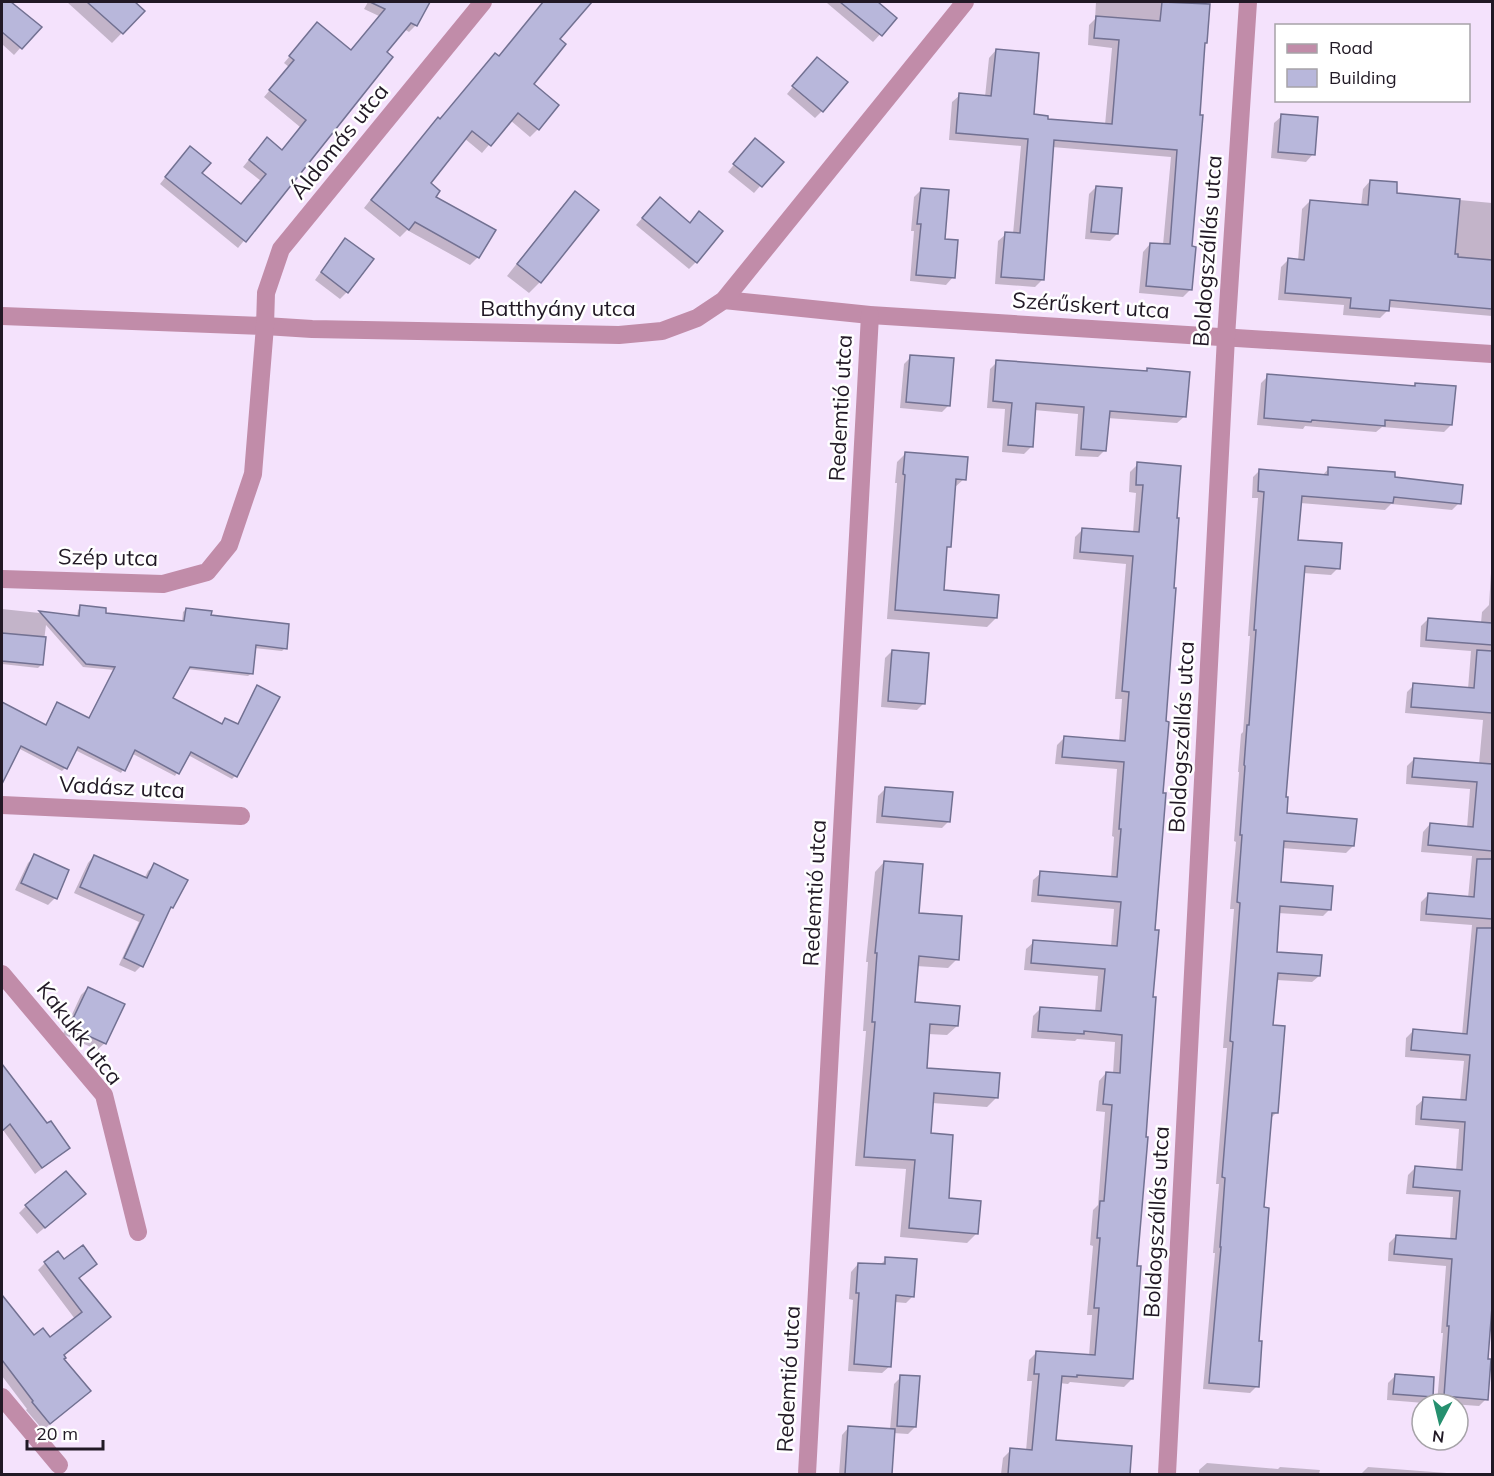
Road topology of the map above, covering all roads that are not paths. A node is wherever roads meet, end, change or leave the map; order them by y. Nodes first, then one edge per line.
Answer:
1 (483, 2) edge
2 (965, 2) edge
3 (1248, 2) edge
4 (724, 300) junction
5 (870, 315) junction
6 (2, 316) edge
7 (265, 326) junction
8 (1226, 337) junction
9 (1492, 354) edge
10 (2, 579) edge
11 (2, 805) edge
12 (241, 816) dead end
13 (2, 974) edge
14 (138, 1232) dead end
15 (2, 1397) edge
16 (59, 1465) dead end
17 (807, 1474) edge
18 (1167, 1474) edge

1 - 7 street, Áldomás utca
2 - 4 street, Batthyány utca
3 - 8 street, Boldogszállás utca
4 - 5 street, Szérűskert utca
4 - 7 street, Batthyány utca
5 - 8 street, Szérűskert utca
5 - 17 street, Redemtió utca
6 - 7 street, Batthyány utca
7 - 10 street, Szép utca
8 - 9 street, Szérűskert utca
8 - 18 street, Boldogszállás utca
11 - 12 street, Vadász utca
13 - 14 street, Kakukk utca
15 - 16 street

